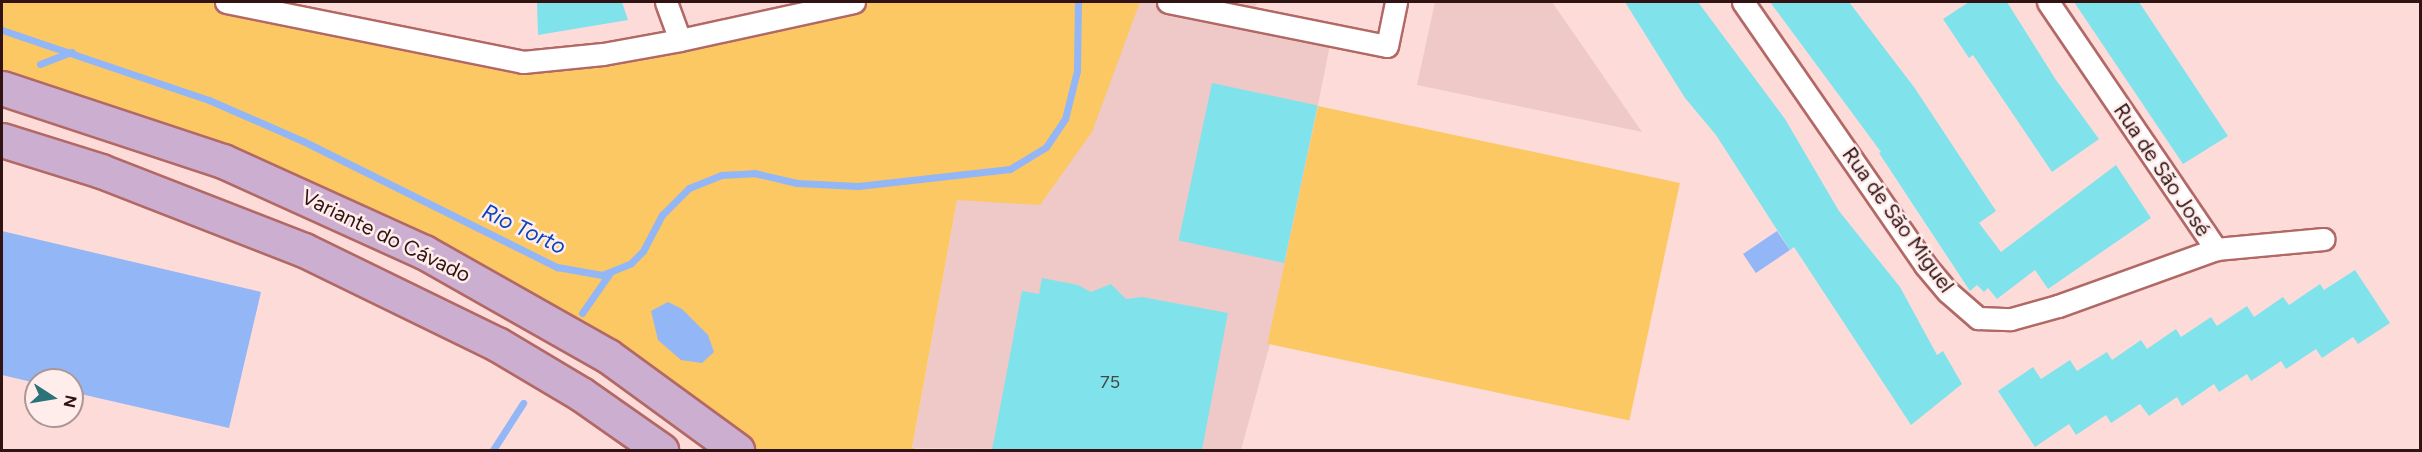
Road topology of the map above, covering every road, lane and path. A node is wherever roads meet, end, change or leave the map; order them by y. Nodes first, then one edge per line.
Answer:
1 (226, 2) edge
2 (666, 2) edge
3 (854, 2) edge
4 (1168, 2) edge
5 (1396, 2) edge
6 (1743, 2) edge
7 (2048, 2) edge
8 (680, 40) junction
9 (2, 88) edge
10 (2, 140) edge
11 (2324, 239) dead end
12 (2216, 249) junction
13 (661, 450) edge
14 (737, 450) edge

1 - 8 street
2 - 8 street
3 - 8 street
4 - 5 street
6 - 12 street, Rua de São Miguel
7 - 12 street, Rua de São José
9 - 14 main road, Variante do Cávado
10 - 13 main road
11 - 12 street, Rua de São José

